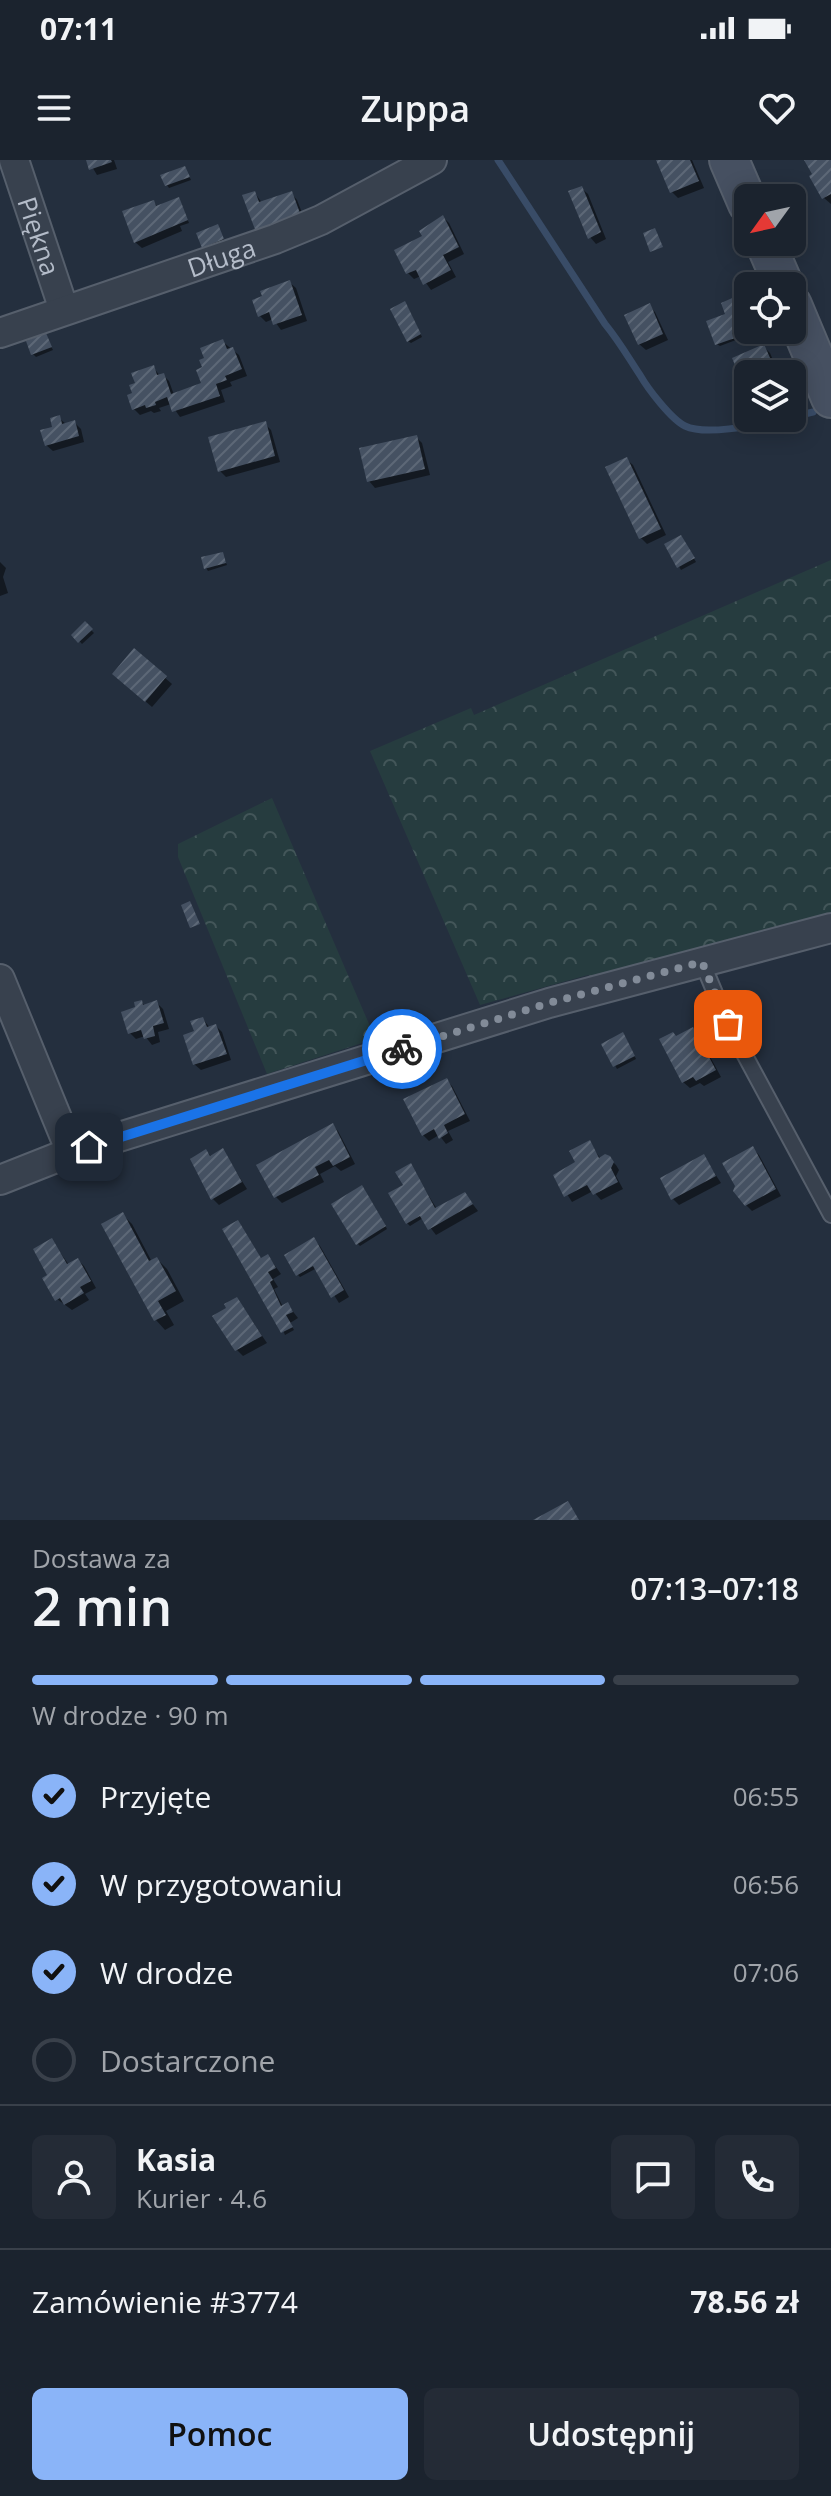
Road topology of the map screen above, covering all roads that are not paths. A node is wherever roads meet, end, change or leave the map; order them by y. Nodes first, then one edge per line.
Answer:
1 (14, 160) edge
2 (432, 160) edge
3 (729, 160) edge
4 (739, 184) edge
5 (64, 310) junction
6 (0, 333) edge
7 (806, 338) edge
8 (831, 398) edge
9 (831, 928) edge
10 (702, 962) junction
11 (0, 979) edge
12 (71, 1152) junction
13 (0, 1180) edge
14 (831, 1215) edge

1 - 5 street, Piękna
2 - 5 street, Długa
3 - 4 street
5 - 6 street, Długa
7 - 8 street
9 - 10 street
10 - 12 street
10 - 14 lane
11 - 12 street
12 - 13 street

